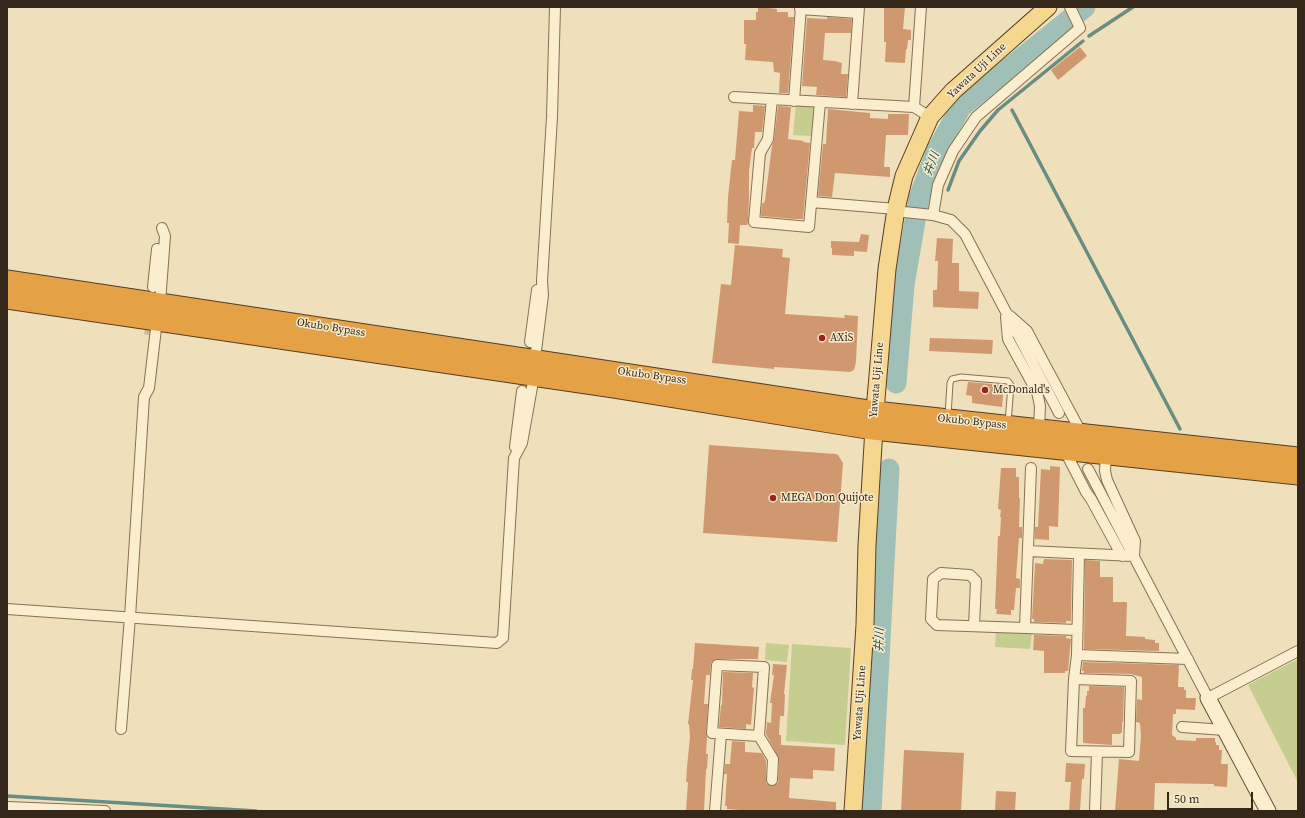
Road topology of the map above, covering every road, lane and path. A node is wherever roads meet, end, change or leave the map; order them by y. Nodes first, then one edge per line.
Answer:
1 (555, 7) edge
2 (920, 7) edge
3 (1048, 7) edge
4 (1070, 7) edge
5 (800, 8) edge
6 (859, 10) edge
7 (734, 97) dead end
8 (772, 99) junction
9 (794, 101) junction
10 (820, 102) junction
11 (852, 104) junction
12 (914, 108) junction
13 (930, 117) junction
14 (811, 202) junction
15 (900, 210) junction
16 (933, 215) junction
17 (7, 280) edge
18 (542, 281) junction
19 (7, 299) edge
20 (155, 311) junction
21 (1006, 312) junction
22 (533, 359) junction
23 (522, 391) dead end
24 (144, 397) junction
25 (874, 411) junction
26 (1059, 414) dead end
27 (948, 419) junction
28 (1008, 426) junction
29 (1039, 429) junction
30 (873, 430) junction
31 (1082, 434) junction
32 (1064, 451) junction
33 (1106, 455) junction
34 (514, 458) junction
35 (1298, 458) edge
36 (1031, 468) dead end
37 (1088, 469) dead end
38 (1298, 475) edge
39 (1028, 551) junction
40 (1079, 554) junction
41 (1122, 556) junction
42 (1134, 556) junction
43 (7, 609) edge
44 (130, 617) junction
45 (974, 626) junction
46 (1025, 628) junction
47 (1077, 630) junction
48 (1298, 651) edge
49 (1077, 656) junction
50 (1188, 659) junction
51 (1074, 679) junction
52 (1208, 698) junction
53 (1182, 727) dead end
54 (121, 729) dead end
55 (1225, 730) junction
56 (721, 734) junction
57 (759, 736) junction
58 (1097, 752) junction
59 (772, 780) dead end
60 (7, 807) edge
61 (57, 810) edge
62 (105, 811) edge
63 (715, 811) edge
64 (853, 811) edge
65 (1096, 811) edge
66 (1268, 811) edge

1 - 18 street
2 - 12 street
3 - 13 main road, Yawata Uji Line
4 - 16 street
5 - 6 street
5 - 9 street
6 - 11 street
7 - 8 street
8 - 9 street
8 - 14 street
9 - 10 street
10 - 11 street
10 - 14 street
11 - 12 street
12 - 13 street
13 - 15 main road, Yawata Uji Line
14 - 15 street
15 - 16 street
15 - 25 main road, Yawata Uji Line
16 - 21 street
17 - 20 highway, Okubo Bypass
18 - 22 street
18 - 22 street
19 - 20 highway, Okubo Bypass
20 - 20 street
20 - 22 highway, Okubo Bypass
20 - 24 street
20 - 24 street
21 - 26 street
21 - 29 street
21 - 31 street
22 - 25 highway, Okubo Bypass
22 - 30 highway, Okubo Bypass
22 - 34 street
23 - 34 street
24 - 44 street
25 - 27 highway, Okubo Bypass
25 - 30 main road, Yawata Uji Line
27 - 28 highway, Okubo Bypass
27 - 28 lane
28 - 29 highway, Okubo Bypass
29 - 31 highway, Okubo Bypass
30 - 32 highway, Okubo Bypass
30 - 64 main road, Yawata Uji Line
31 - 35 highway, Okubo Bypass
32 - 33 highway, Okubo Bypass
32 - 41 street
33 - 38 highway, Okubo Bypass
33 - 42 street
34 - 44 street
36 - 39 street
37 - 42 street
39 - 40 street
39 - 46 street
40 - 41 street
40 - 47 street
41 - 42 street
42 - 50 street
43 - 44 street
44 - 54 street
45 - 45 street
45 - 46 street
46 - 47 street
47 - 49 street
48 - 52 street
49 - 50 street
49 - 51 street
50 - 52 street
51 - 58 street
51 - 58 street
52 - 55 street
53 - 55 street
55 - 66 street
56 - 57 street
56 - 57 street
56 - 63 street
57 - 59 street
58 - 65 street
60 - 61 street
61 - 62 street

